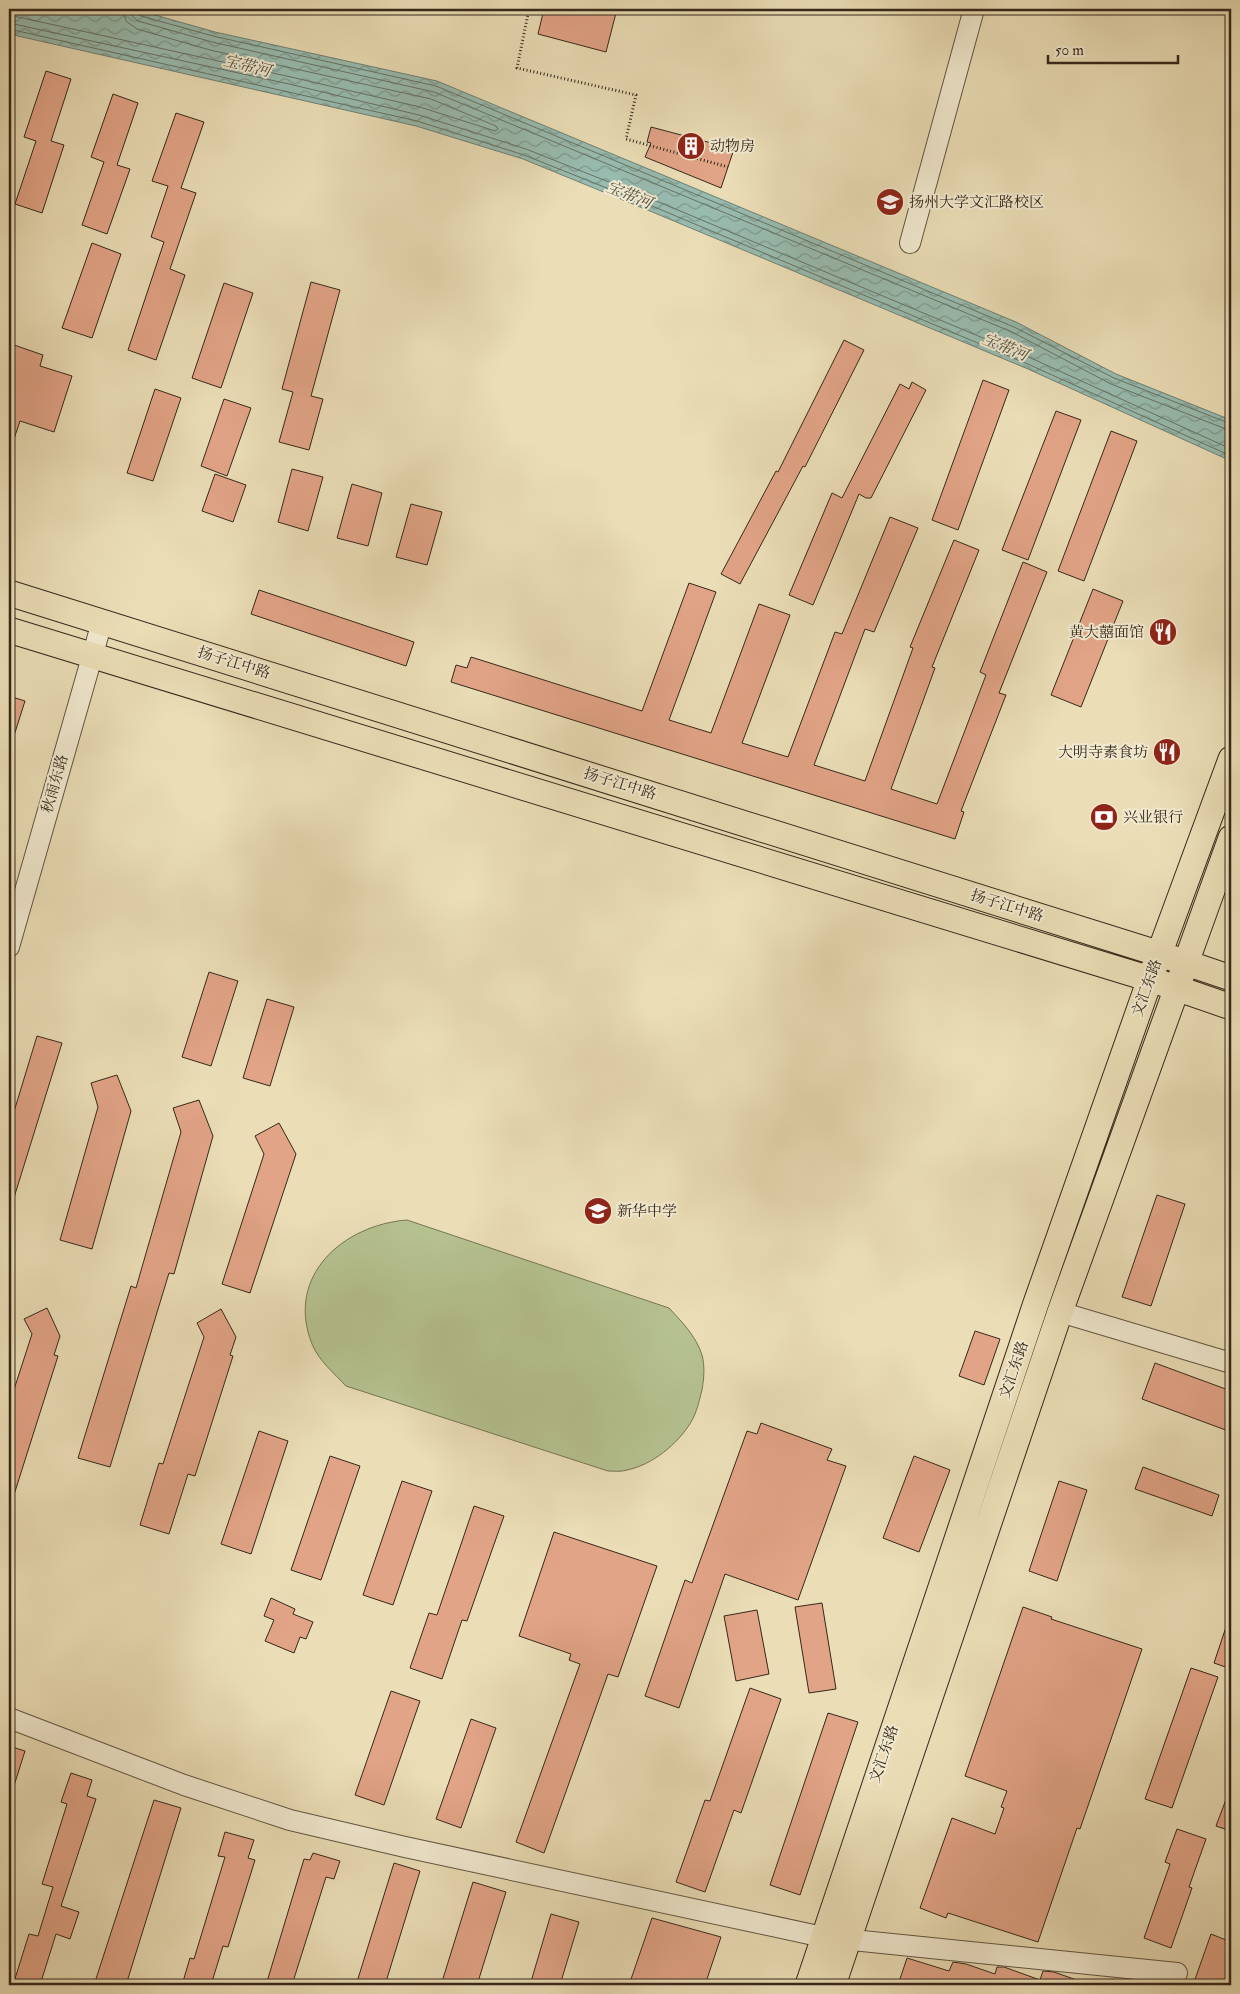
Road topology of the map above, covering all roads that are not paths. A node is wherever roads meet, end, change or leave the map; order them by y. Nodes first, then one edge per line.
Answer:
1 (974, 9) edge
2 (910, 243) dead end
3 (9, 593) edge
4 (102, 622) junction
5 (9, 630) edge
6 (92, 656) junction
7 (1231, 759) edge
8 (1231, 838) edge
9 (9, 947) edge
10 (1160, 954) junction
11 (1186, 962) junction
12 (1231, 978) edge
13 (1150, 980) junction
14 (1176, 988) junction
15 (1231, 1007) edge
16 (1060, 1312) junction
17 (1231, 1363) edge
18 (9, 1718) edge
19 (823, 1937) junction
20 (848, 1940) junction
21 (1177, 1973) dead end
22 (808, 1985) edge
23 (833, 1985) edge

1 - 2 street
3 - 4 main road, 扬子江中路
4 - 6 street, 秋雨东路
4 - 10 main road, 扬子江中路
5 - 6 main road, 扬子江中路
6 - 9 street, 秋雨东路
6 - 13 main road, 扬子江中路
7 - 10 main road, 文汇东路
8 - 11 main road, 文汇东路
10 - 11 main road, 扬子江中路
10 - 13 main road, 文汇东路
11 - 12 main road, 扬子江中路
11 - 14 main road, 文汇东路
13 - 14 main road, 扬子江中路
13 - 19 main road, 文汇东路
14 - 15 main road, 扬子江中路
14 - 16 main road, 文汇东路
16 - 17 street
16 - 20 main road, 文汇东路
18 - 19 street
19 - 20 street
19 - 22 main road, 文汇东路
20 - 21 street
20 - 23 main road, 文汇东路

